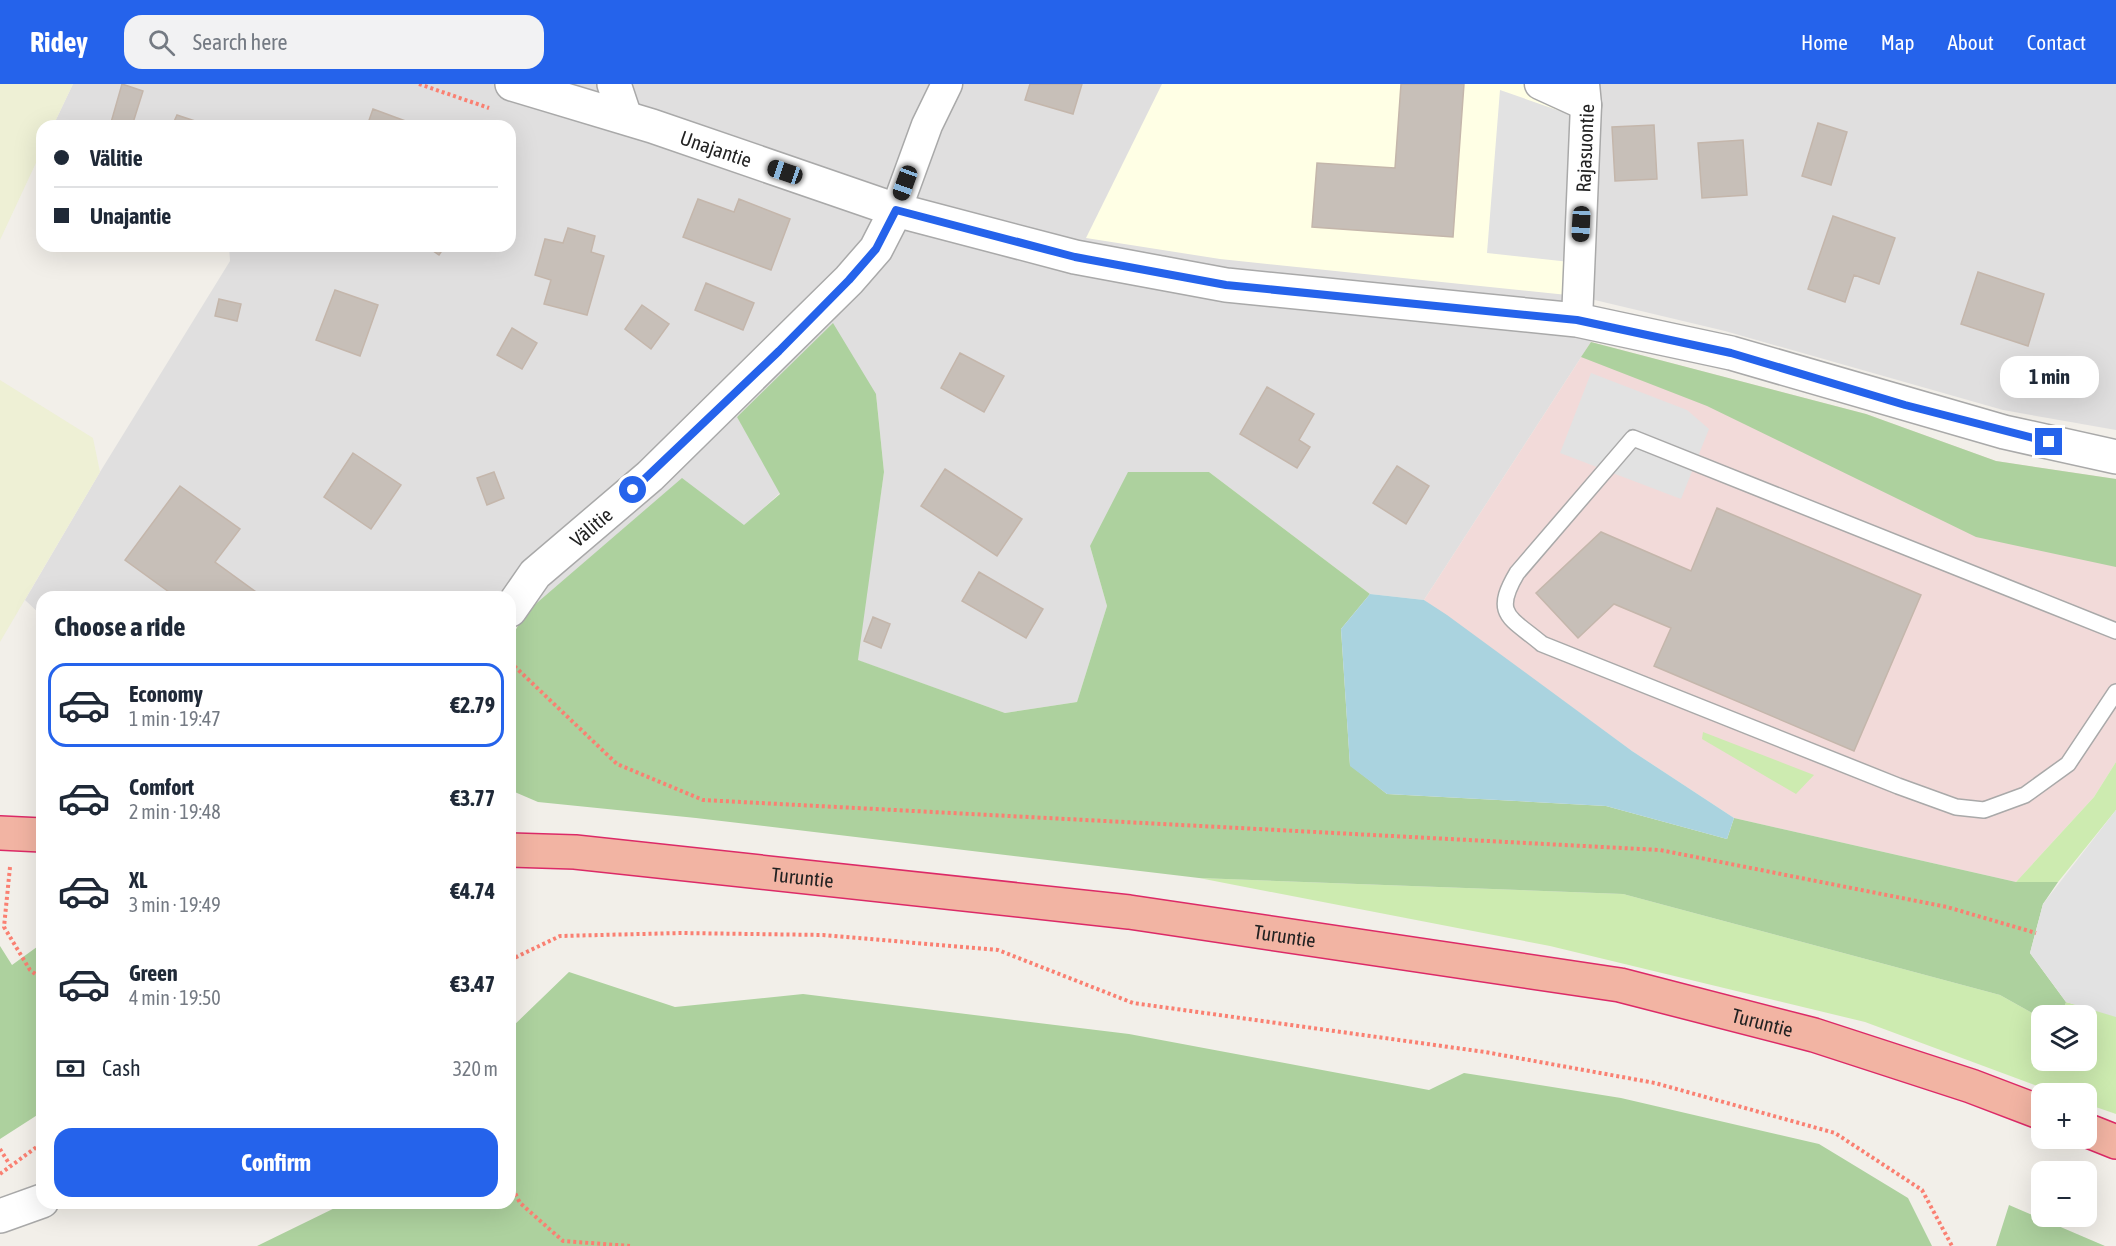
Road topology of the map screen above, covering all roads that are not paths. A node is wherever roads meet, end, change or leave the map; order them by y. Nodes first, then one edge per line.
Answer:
1 (512, 84) edge
2 (614, 84) edge
3 (947, 84) edge
4 (1540, 84) edge
5 (1585, 94) edge
6 (625, 117) junction
7 (896, 210) junction
8 (1577, 320) junction
9 (2116, 457) edge
10 (516, 601) edge
11 (2116, 631) edge
12 (2116, 692) edge
13 (516, 850) edge
14 (2031, 1109) edge
15 (2097, 1134) edge
16 (2116, 1142) edge
17 (36, 1203) edge
18 (0, 1216) edge

1 - 6 street, Unajantie
2 - 6 street
3 - 7 street
4 - 5 street
5 - 8 street, Rajasuontie
6 - 7 street, Unajantie
7 - 8 street, Unajantie
7 - 10 street, Välitie
8 - 9 street, Unajantie
11 - 12 lane
13 - 14 highway, Turuntie
15 - 16 highway
17 - 18 street

